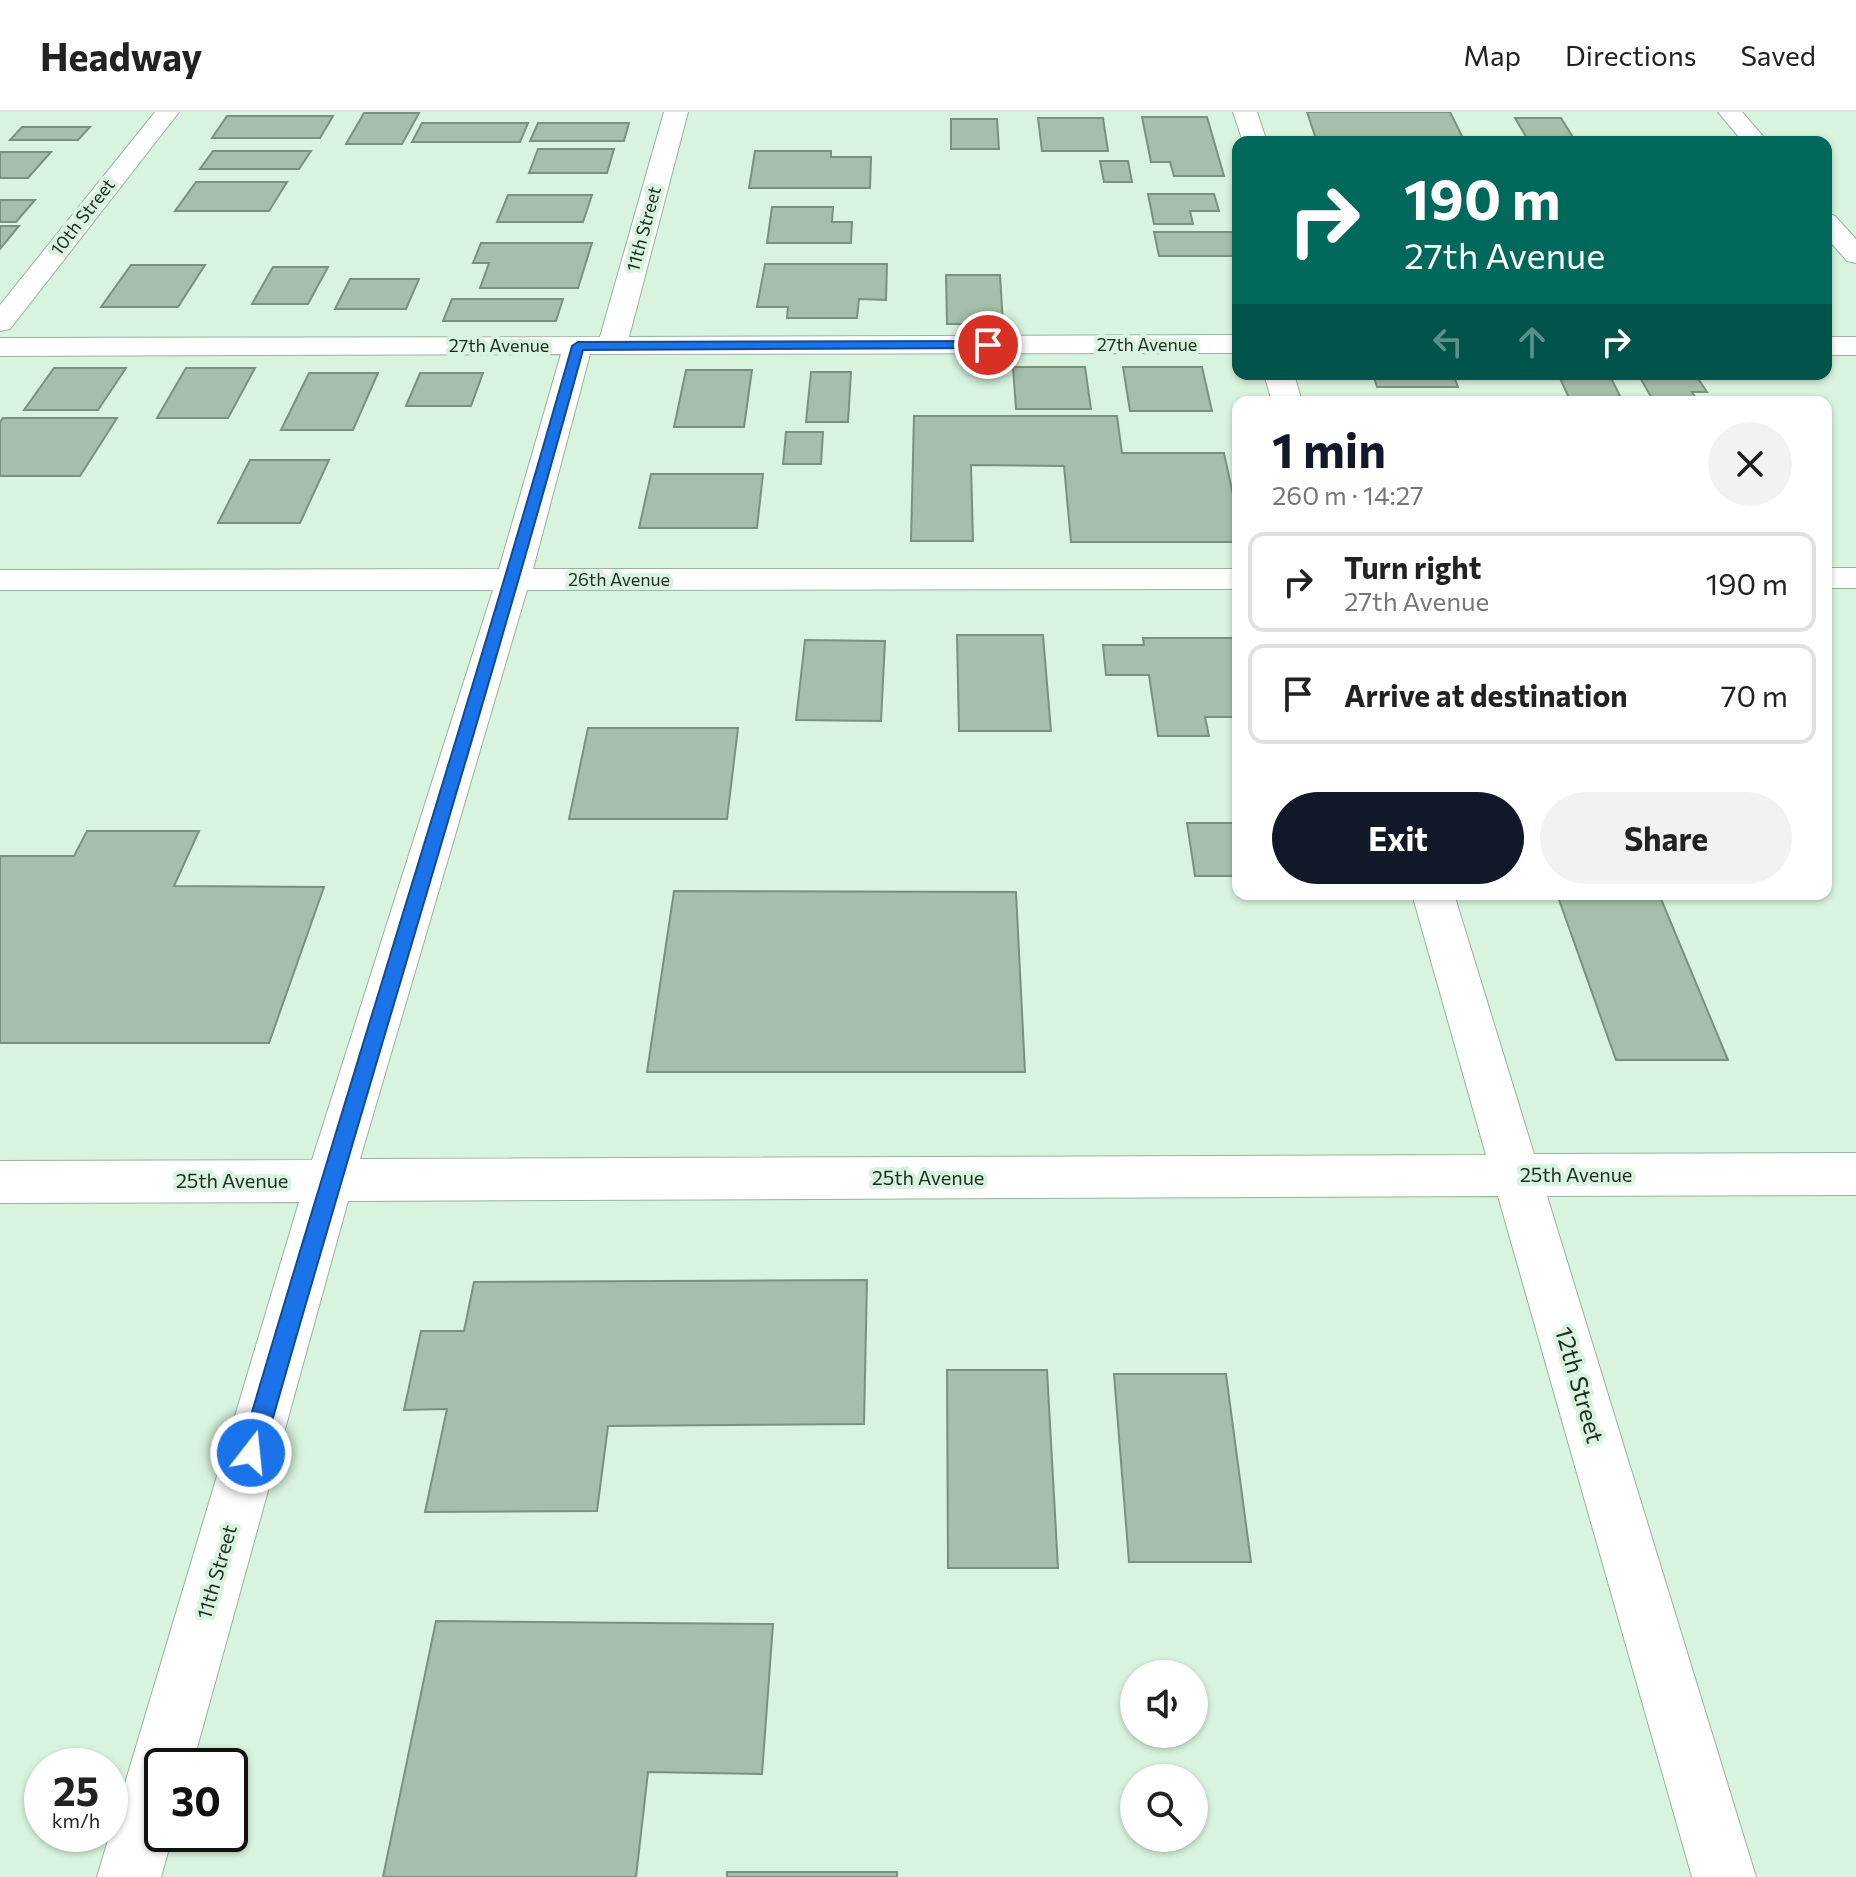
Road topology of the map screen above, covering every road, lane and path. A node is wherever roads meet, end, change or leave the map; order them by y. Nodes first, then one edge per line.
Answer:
1 (167, 112) edge
2 (676, 112) edge
3 (1245, 112) edge
4 (1730, 112) edge
5 (1253, 136) edge
6 (1751, 136) edge
7 (1832, 228) edge
8 (1856, 255) edge
9 (0, 323) edge
10 (1232, 344) edge
11 (595, 346) junction
12 (1832, 346) edge
13 (1856, 346) edge
14 (0, 347) edge
15 (1832, 578) edge
16 (1856, 578) edge
17 (1232, 579) edge
18 (0, 580) edge
19 (513, 580) junction
20 (1435, 900) edge
21 (1856, 1174) edge
22 (1517, 1175) junction
23 (329, 1181) junction
24 (0, 1182) edge
25 (129, 1877) edge
26 (1724, 1877) edge

1 - 9 street, 10th Street
2 - 11 street, 11th Street
3 - 5 street
4 - 6 street
7 - 8 street
10 - 11 street, 27th Avenue
11 - 14 street, 27th Avenue
11 - 19 street, 11th Street
12 - 13 street
15 - 16 street
17 - 19 street, 26th Avenue
18 - 19 street, 26th Avenue
19 - 23 street, 11th Street
20 - 22 street, 12th Street
21 - 22 street, 25th Avenue
22 - 23 street, 25th Avenue
22 - 26 street, 12th Street
23 - 24 street, 25th Avenue
23 - 25 street, 11th Street

